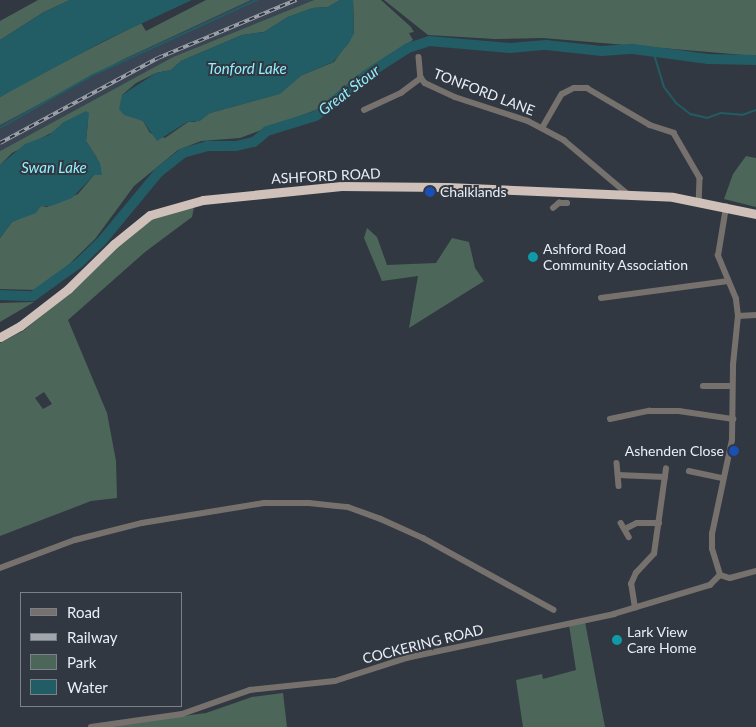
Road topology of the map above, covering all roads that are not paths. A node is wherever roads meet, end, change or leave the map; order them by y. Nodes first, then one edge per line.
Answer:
1 (419, 57) dead end
2 (420, 78) junction
3 (364, 110) dead end
4 (542, 128) junction
5 (628, 194) junction
6 (699, 201) junction
7 (567, 203) dead end
8 (726, 207) junction
9 (552, 208) dead end
10 (756, 214) edge
11 (728, 281) junction
12 (602, 298) dead end
13 (756, 315) edge
14 (738, 316) junction
15 (0, 336) edge
16 (703, 386) dead end
17 (732, 386) junction
18 (610, 418) dead end
19 (733, 419) junction
20 (617, 463) dead end
21 (666, 469) dead end
22 (689, 472) dead end
23 (618, 475) junction
24 (665, 477) junction
25 (723, 478) junction
26 (619, 486) dead end
27 (621, 523) dead end
28 (659, 524) junction
29 (625, 529) junction
30 (629, 537) dead end
31 (0, 568) edge
32 (756, 571) edge
33 (720, 576) junction
34 (635, 608) junction
35 (554, 610) dead end
36 (91, 727) edge

1 - 2 street, TONFORD LANE
2 - 3 street
2 - 4 street, TONFORD LANE
4 - 5 street, TONFORD LANE
4 - 6 street
5 - 6 highway, ASHFORD ROAD
5 - 15 highway, ASHFORD ROAD
6 - 8 highway, ASHFORD ROAD
7 - 9 street
8 - 10 highway, ASHFORD ROAD
8 - 11 street
11 - 12 street
11 - 14 street
13 - 14 street
14 - 17 street
16 - 17 street
17 - 19 street
18 - 19 street
19 - 25 street
20 - 23 street
21 - 24 street
22 - 25 street
23 - 24 street
23 - 26 street
24 - 28 street
25 - 33 street
27 - 29 street
28 - 29 street
28 - 34 street
29 - 30 street
31 - 35 street
32 - 33 street, COCKERING ROAD
33 - 34 street, COCKERING ROAD
34 - 36 street, COCKERING ROAD

